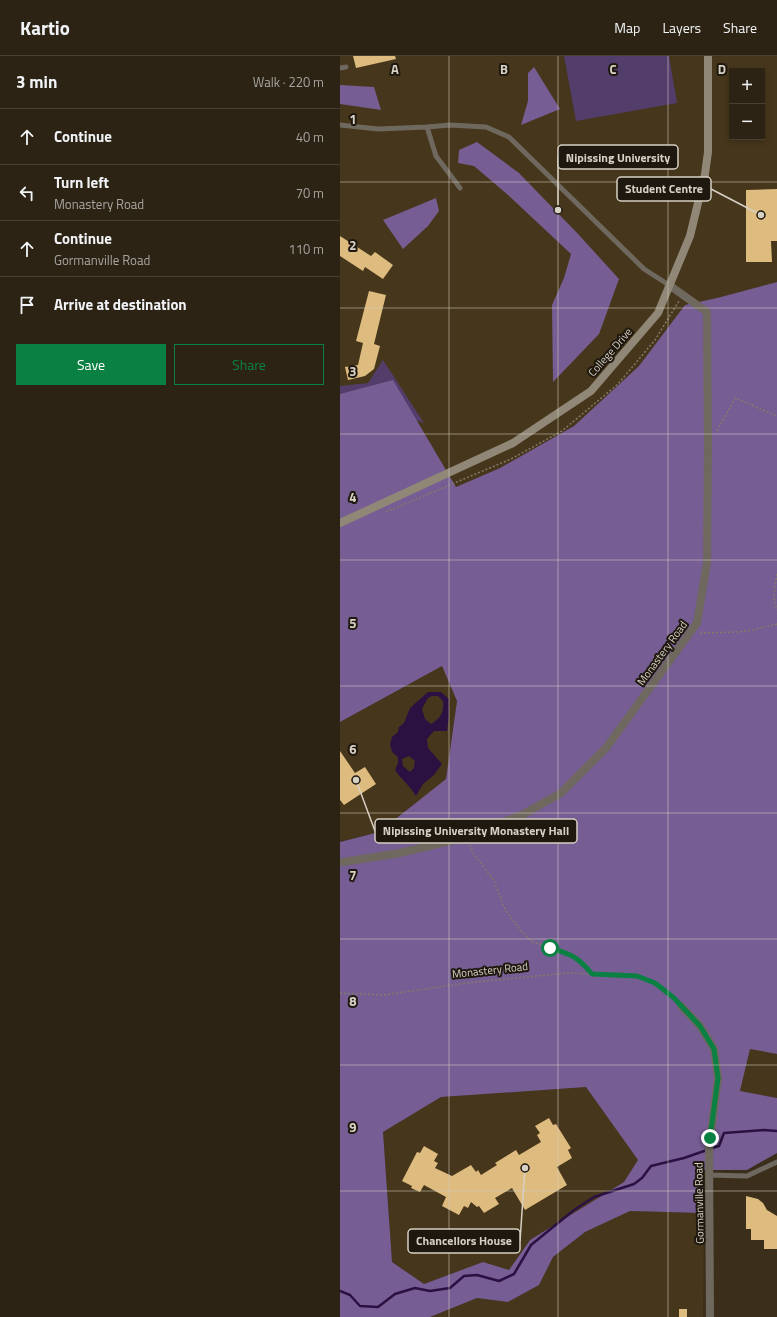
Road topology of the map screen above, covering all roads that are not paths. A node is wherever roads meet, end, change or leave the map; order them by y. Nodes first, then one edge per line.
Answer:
1 (708, 56) edge
2 (346, 67) dead end
3 (340, 68) edge
4 (340, 125) edge
5 (427, 127) junction
6 (460, 188) dead end
7 (669, 285) junction
8 (340, 523) edge
9 (343, 862) dead end
10 (681, 1006) road end
11 (777, 1162) edge
12 (709, 1175) junction
13 (710, 1317) edge

1 - 7 street, College Drive
2 - 3 lane
4 - 5 lane
5 - 6 lane
5 - 7 lane
7 - 8 street, College Drive
7 - 9 street, Monastery Road
10 - 12 street, Gormanville Road
11 - 12 lane
12 - 13 street, Gormanville Road

